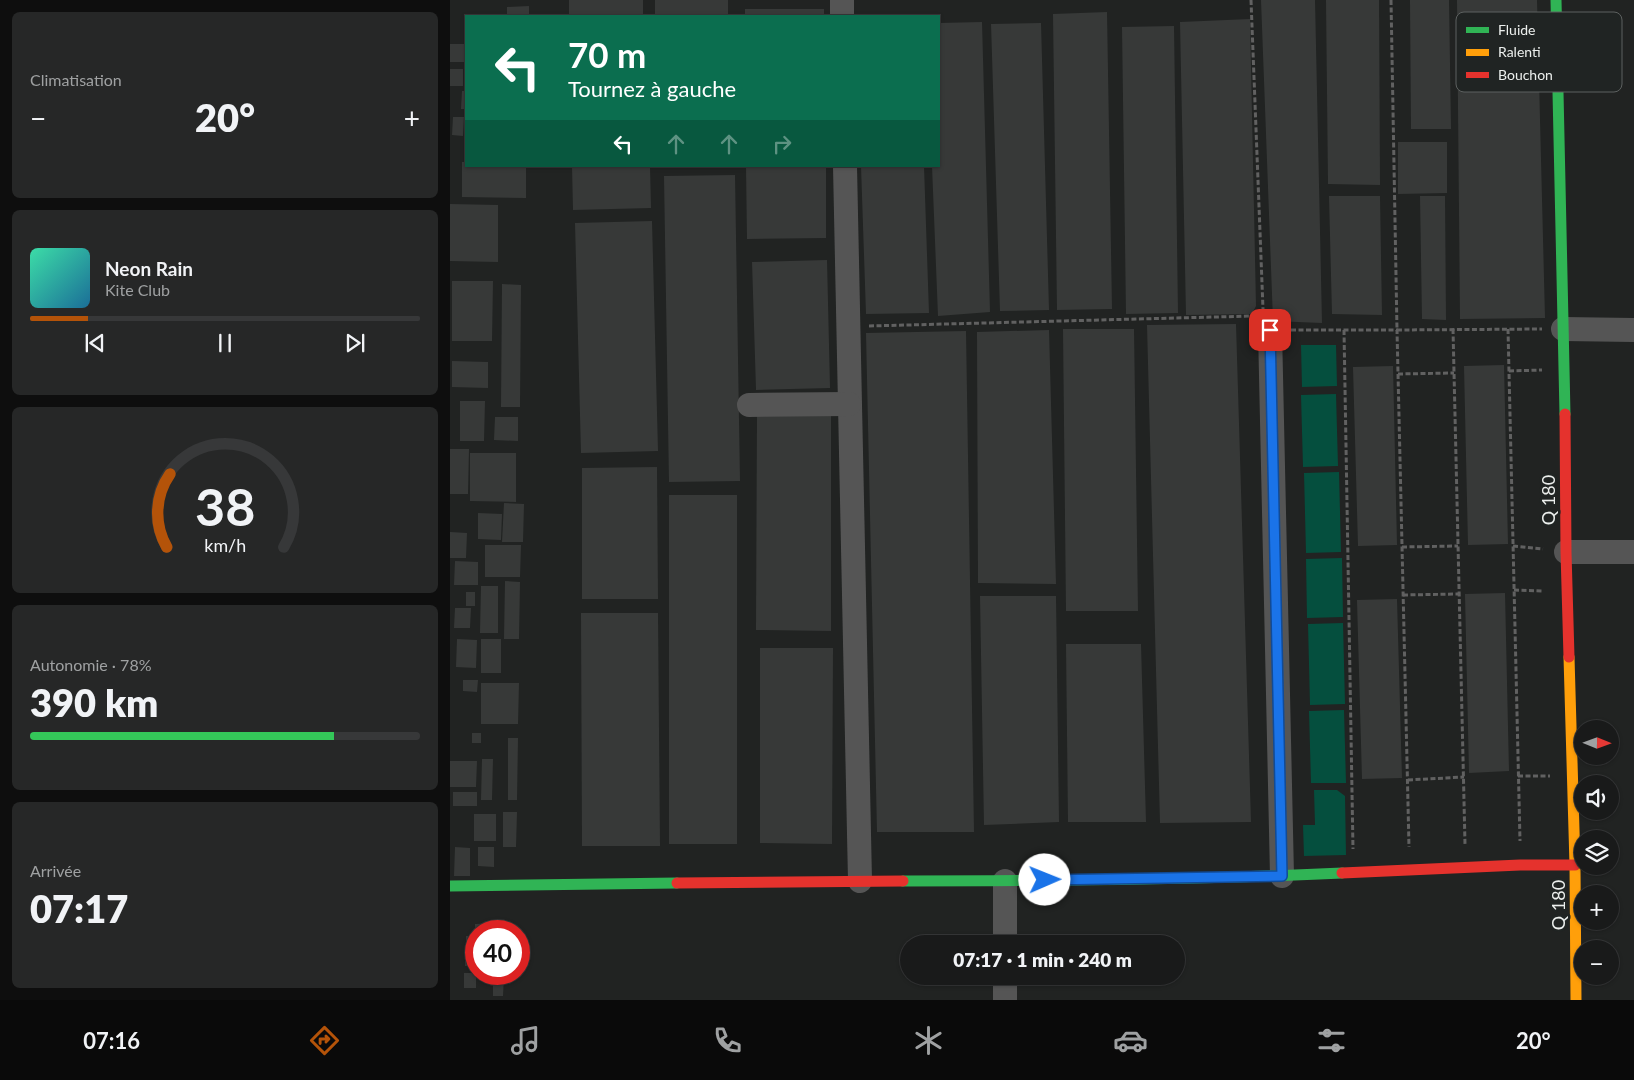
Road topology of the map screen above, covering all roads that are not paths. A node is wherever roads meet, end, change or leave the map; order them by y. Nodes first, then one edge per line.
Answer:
1 (842, 0) edge
2 (842, 15) edge
3 (1558, 92) edge
4 (845, 167) edge
5 (1267, 323) road end
6 (1563, 329) junction
7 (1634, 330) edge
8 (749, 404) dead end
9 (849, 404) junction
10 (1566, 552) junction
11 (1634, 552) edge
12 (1574, 830) edge
13 (1574, 865) edge
14 (1575, 875) edge
15 (1282, 876) junction
16 (860, 881) junction
17 (1005, 881) junction
18 (450, 886) edge
19 (1005, 935) edge
20 (1005, 985) edge
21 (1005, 1000) edge
22 (1576, 1000) edge

1 - 2 street
3 - 6 street, Q 180
4 - 9 street
5 - 15 street
6 - 7 street
6 - 10 street, Q 180
8 - 9 street
9 - 16 street
10 - 11 street
10 - 12 street, Q 180
13 - 15 street
14 - 22 street, Q 180
15 - 17 street
16 - 17 street
16 - 18 street
17 - 19 street
20 - 21 street

